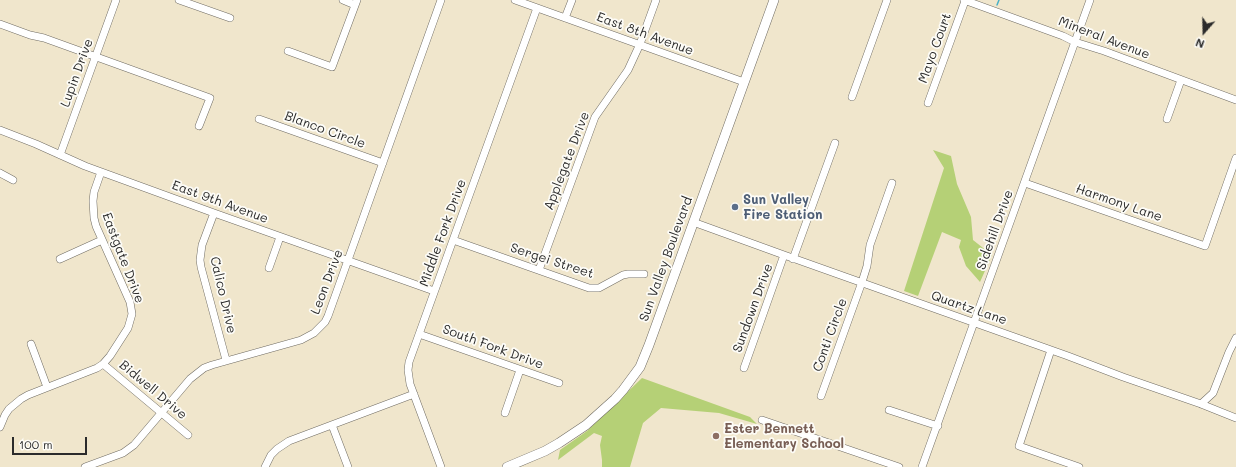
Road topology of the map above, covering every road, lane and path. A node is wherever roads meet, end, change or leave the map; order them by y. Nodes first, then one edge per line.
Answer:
1 (116, 0) edge
2 (179, 0) edge
3 (343, 0) edge
4 (441, 0) edge
5 (515, 0) edge
6 (572, 0) edge
7 (656, 0) edge
8 (774, 0) edge
9 (887, 0) edge
10 (964, 0) edge
11 (1090, 0) edge
12 (356, 2) edge
13 (537, 8) junction
14 (230, 18) dead end
15 (565, 18) junction
16 (0, 24) edge
17 (1075, 42) junction
18 (640, 44) junction
19 (288, 51) dead end
20 (95, 57) junction
21 (1181, 80) junction
22 (744, 82) junction
23 (852, 97) dead end
24 (1236, 100) edge
25 (928, 103) dead end
26 (259, 120) dead end
27 (1167, 120) dead end
28 (200, 126) dead end
29 (0, 130) edge
30 (835, 143) dead end
31 (60, 155) junction
32 (1236, 158) edge
33 (383, 163) junction
34 (101, 172) junction
35 (0, 173) edge
36 (13, 180) dead end
37 (892, 183) dead end
38 (1025, 183) junction
39 (214, 213) junction
40 (694, 222) junction
41 (280, 237) junction
42 (102, 240) junction
43 (453, 240) junction
44 (784, 255) junction
45 (793, 258) junction
46 (60, 259) dead end
47 (348, 261) junction
48 (269, 268) dead end
49 (539, 270) junction
50 (644, 274) dead end
51 (862, 282) junction
52 (434, 291) junction
53 (974, 323) junction
54 (419, 334) junction
55 (1236, 338) edge
56 (31, 344) dead end
57 (1051, 350) junction
58 (226, 360) junction
59 (103, 364) junction
60 (744, 368) dead end
61 (520, 370) junction
62 (559, 383) dead end
63 (47, 387) junction
64 (414, 394) junction
65 (821, 396) dead end
66 (1201, 404) junction
67 (889, 410) dead end
68 (161, 413) junction
69 (505, 413) dead end
70 (1236, 418) edge
71 (762, 420) dead end
72 (332, 425) junction
73 (938, 426) junction
74 (0, 427) edge
75 (188, 435) dead end
76 (104, 464) edge
77 (85, 467) edge
78 (266, 467) edge
79 (348, 467) edge
80 (441, 467) edge
81 (507, 467) edge
82 (899, 467) edge
83 (922, 467) edge
84 (1079, 467) edge

1 - 20 street, Lupin Drive
2 - 14 street
3 - 12 street
4 - 33 street, Leon Drive
5 - 13 street, East 8th Avenue
6 - 15 street
7 - 18 street, Applegate Drive
8 - 22 main road, Sun Valley Boulevard
9 - 23 street
10 - 17 street, Mineral Avenue
10 - 25 street, Mayo Court
11 - 17 street, Sidehill Drive
12 - 19 street
13 - 15 street, East 8th Avenue
13 - 43 street, Middle Fork Drive
15 - 18 street, East 8th Avenue
16 - 20 street
17 - 21 street, Mineral Avenue
17 - 38 street, Sidehill Drive
18 - 22 street, East 8th Avenue
18 - 49 street, Applegate Drive
20 - 28 street
20 - 31 street, Lupin Drive
21 - 24 street, Mineral Avenue
21 - 27 street
22 - 40 main road, Sun Valley Boulevard
26 - 33 street, Blanco Circle
29 - 31 street, East 9th Avenue
30 - 45 street
31 - 34 street, East 9th Avenue
32 - 38 street, Harmony Lane
33 - 47 street, Leon Drive
34 - 39 street, East 9th Avenue
34 - 42 street, Eastgate Drive
35 - 36 street
37 - 51 street, Conti Circle
38 - 53 street, Sidehill Drive
39 - 41 street, East 9th Avenue
39 - 58 street, Calico Drive
40 - 44 street, Quartz Lane
40 - 81 main road, Sun Valley Boulevard
41 - 47 street, East 9th Avenue
41 - 48 street
42 - 46 street
42 - 59 street, Eastgate Drive
43 - 49 street, Sergei Street
43 - 52 street, Middle Fork Drive
44 - 45 street, Quartz Lane
44 - 60 street, Sundown Drive
45 - 51 street, Quartz Lane
47 - 52 street, East 9th Avenue
47 - 58 street, Leon Drive
49 - 50 street, Sergei Street
51 - 53 street, Quartz Lane
51 - 65 street, Conti Circle
52 - 54 street, Middle Fork Drive
53 - 57 street, Quartz Lane
53 - 73 street, Sidehill Drive
54 - 61 street, South Fork Drive
54 - 64 street, Middle Fork Drive
55 - 66 street
56 - 63 street
57 - 66 street, Quartz Lane
57 - 84 street
58 - 68 street, Leon Drive
59 - 63 street, Eastgate Drive
59 - 68 street, Bidwell Drive
61 - 62 street, South Fork Drive
61 - 69 street
63 - 74 street, Eastgate Drive
64 - 72 street
64 - 80 street, Middle Fork Drive
66 - 70 street, Quartz Lane
67 - 73 street
68 - 75 street, Bidwell Drive
68 - 76 street, Leon Drive
71 - 82 street
72 - 78 street
72 - 79 street
73 - 83 street, Sidehill Drive
76 - 77 street, Leon Drive

